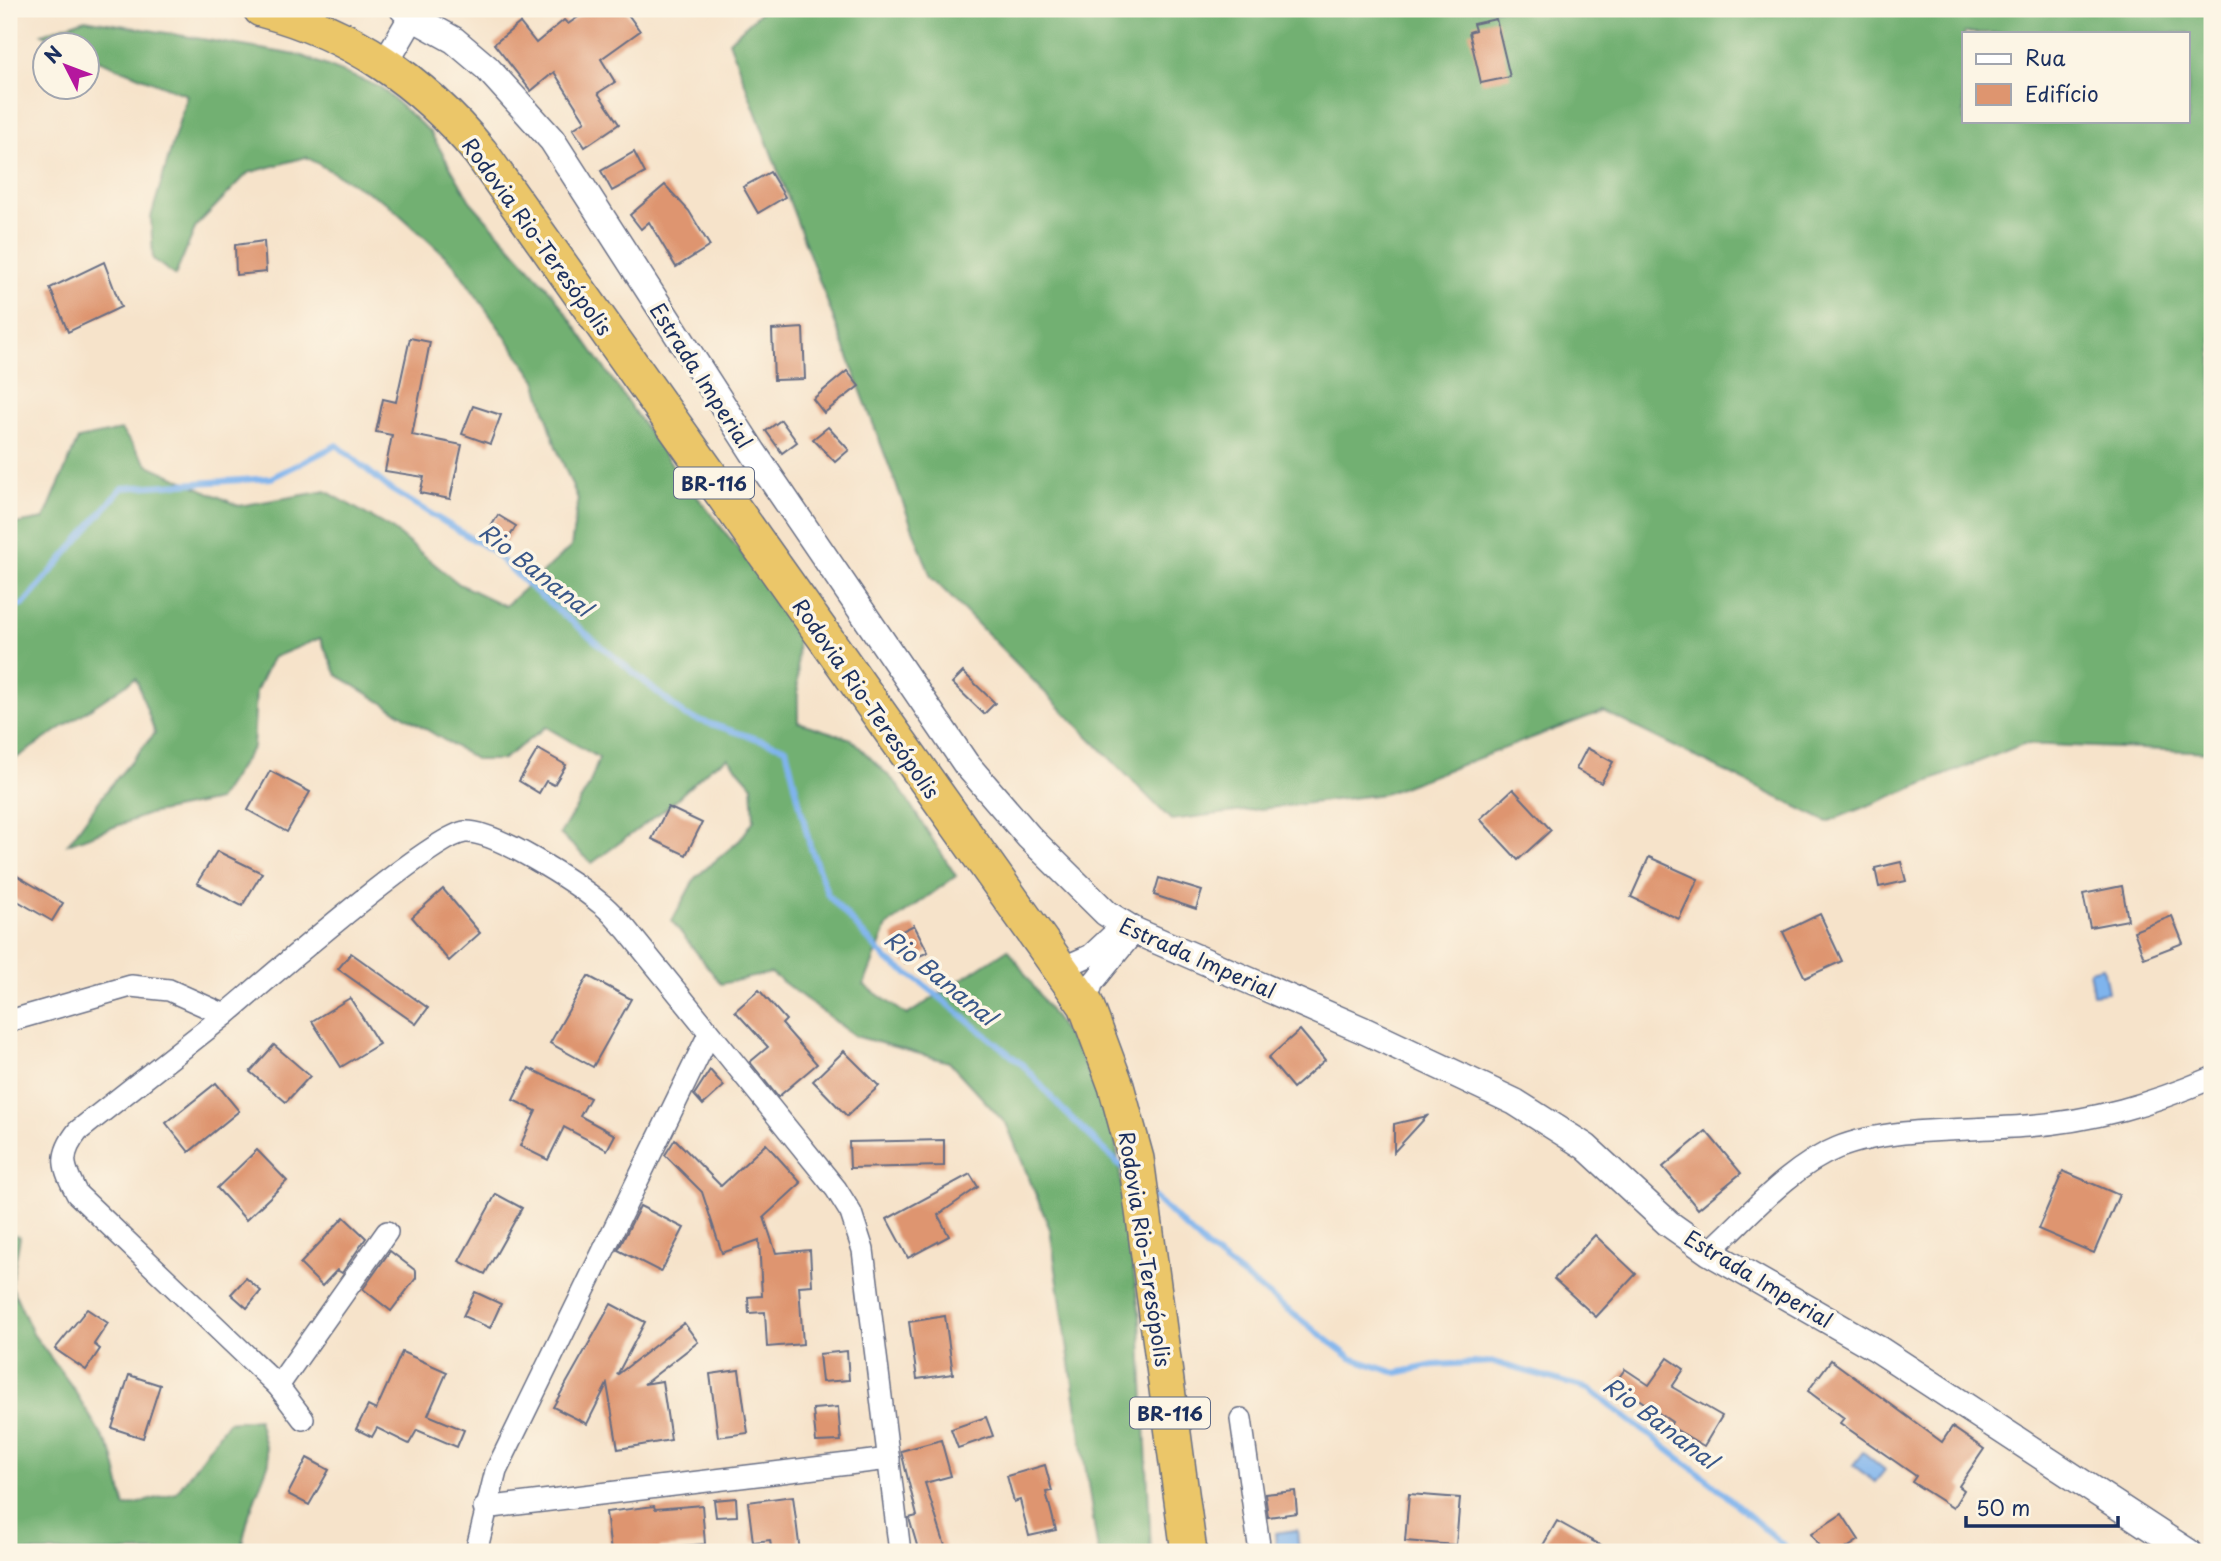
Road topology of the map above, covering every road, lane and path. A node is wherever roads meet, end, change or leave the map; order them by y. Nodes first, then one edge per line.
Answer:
1 (261, 9) edge
2 (413, 11) edge
3 (384, 65) junction
4 (1129, 928) junction
5 (1062, 968) junction
6 (225, 1014) junction
7 (1092, 1020) junction
8 (9, 1021) edge
9 (709, 1034) junction
10 (2212, 1078) edge
11 (387, 1233) dead end
12 (1709, 1252) junction
13 (278, 1386) junction
14 (303, 1419) dead end
15 (1241, 1419) dead end
16 (889, 1459) junction
17 (484, 1508) junction
18 (476, 1552) edge
19 (900, 1552) edge
20 (1189, 1552) edge
21 (1260, 1552) edge
22 (2188, 1552) edge

1 - 3 highway, Rodovia Rio-Teresópolis / BR-116
2 - 3 street, Estrada Imperial
2 - 4 street, Estrada Imperial
3 - 5 highway, Rodovia Rio-Teresópolis / BR-116
4 - 5 street
4 - 7 street
4 - 12 street, Estrada Imperial
5 - 7 highway, Rodovia Rio-Teresópolis / BR-116
6 - 8 street
6 - 9 street
6 - 13 street
7 - 20 highway, Rodovia Rio-Teresópolis / BR-116
9 - 16 street
9 - 17 street
10 - 12 street
11 - 13 street
12 - 22 street, Estrada Imperial
13 - 14 street
15 - 21 street
16 - 17 street
16 - 19 street
17 - 18 street

